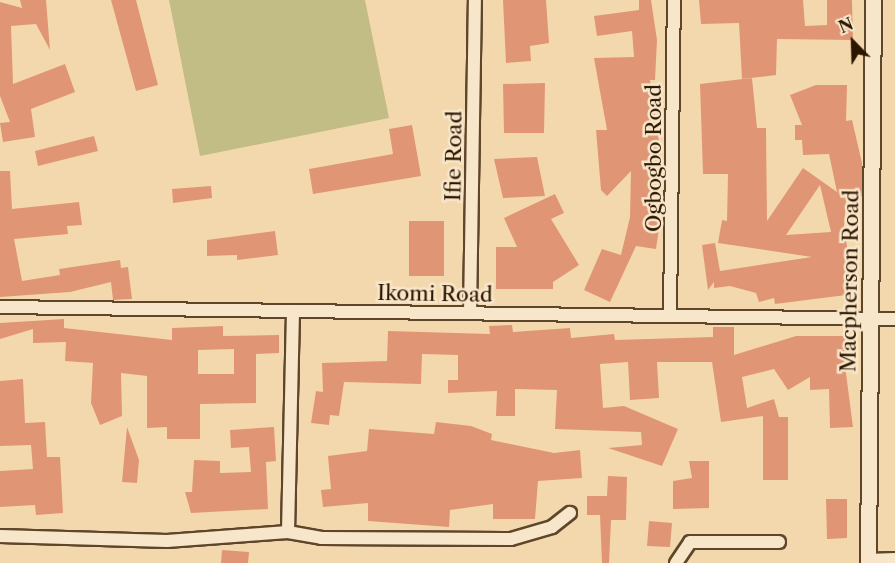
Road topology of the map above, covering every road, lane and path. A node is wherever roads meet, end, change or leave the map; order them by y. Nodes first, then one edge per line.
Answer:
1 (475, 0) edge
2 (674, 0) edge
3 (873, 0) edge
4 (0, 307) edge
5 (293, 311) junction
6 (470, 313) junction
7 (670, 316) junction
8 (870, 317) junction
9 (895, 319) edge
10 (570, 513) dead end
11 (288, 532) junction
12 (0, 536) edge
13 (779, 542) dead end
14 (895, 560) edge
15 (868, 561) edge
16 (676, 563) edge

1 - 6 street, Ifie Road
2 - 7 street, Ogbogbo Road
3 - 8 street, Macpherson Road
4 - 5 street, Ikomi Road
5 - 6 street, Ikomi Road
5 - 11 street
6 - 7 street, Ikomi Road
7 - 8 street, Ikomi Road
8 - 9 street, Ikomi Road
8 - 15 street, Macpherson Road
10 - 11 street
11 - 12 street
13 - 16 street
14 - 15 street

